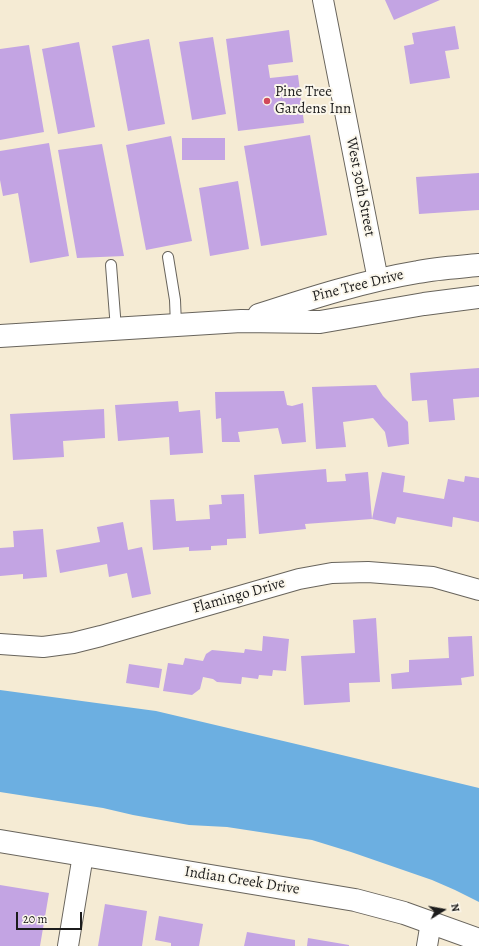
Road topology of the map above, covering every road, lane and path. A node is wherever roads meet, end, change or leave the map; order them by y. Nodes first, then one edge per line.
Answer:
1 (323, 0) edge
2 (168, 258) dead end
3 (111, 265) dead end
4 (479, 265) edge
5 (378, 280) junction
6 (479, 297) edge
7 (241, 321) junction
8 (176, 325) junction
9 (116, 329) junction
10 (0, 336) edge
11 (479, 590) edge
12 (0, 644) edge
13 (0, 841) edge
14 (83, 854) junction
15 (431, 922) junction
16 (479, 940) edge
17 (68, 946) edge
18 (427, 946) edge

1 - 5 street, West 30th Street
2 - 8 lane
3 - 9 lane
4 - 5 main road, Pine Tree Drive
5 - 7 main road, Pine Tree Drive
6 - 7 main road, Pine Tree Drive
7 - 8 main road, Pine Tree Drive
8 - 9 main road, Pine Tree Drive
9 - 10 main road, Pine Tree Drive
11 - 12 street, Flamingo Drive
13 - 14 main road, Indian Creek Drive
14 - 15 main road, Indian Creek Drive
14 - 17 street
15 - 16 main road, Indian Creek Drive
15 - 18 street

